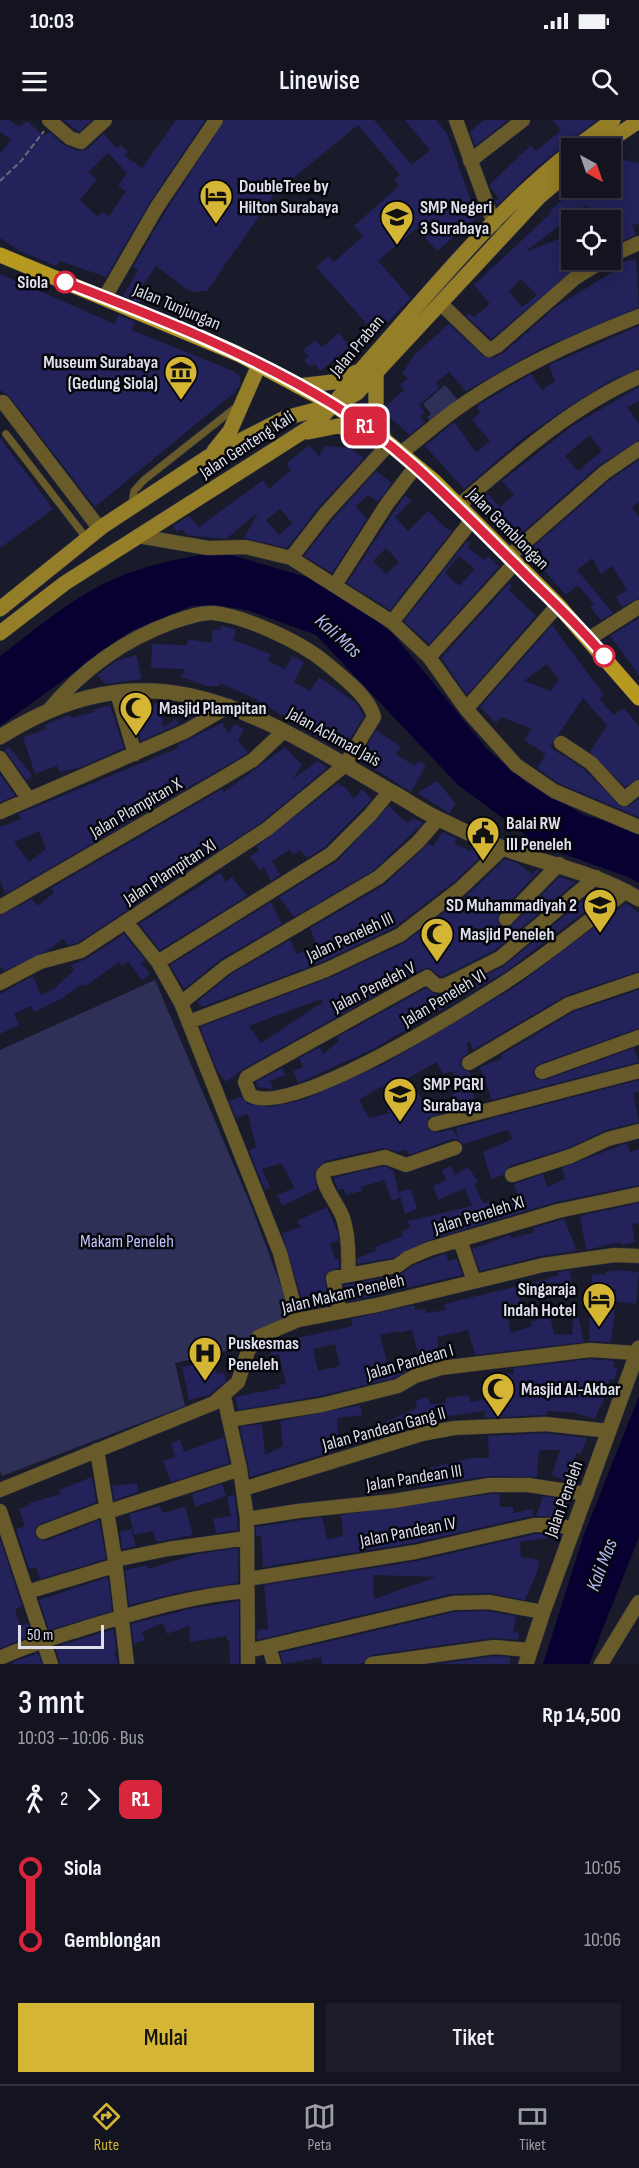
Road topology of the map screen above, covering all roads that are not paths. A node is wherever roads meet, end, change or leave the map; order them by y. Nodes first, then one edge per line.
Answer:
1 (105, 120) edge
2 (216, 120) edge
3 (456, 120) edge
4 (523, 120) edge
5 (613, 120) edge
6 (51, 121) edge
7 (639, 121) edge
8 (589, 138) edge
9 (613, 138) edge
10 (561, 160) edge
11 (470, 161) junction
12 (561, 179) edge
13 (494, 224) junction
14 (639, 243) edge
15 (621, 251) edge
16 (0, 255) edge
17 (588, 270) edge
18 (105, 297) junction
19 (440, 303) junction
20 (639, 316) edge
21 (259, 365) junction
22 (360, 371) junction
23 (376, 372) junction
24 (639, 377) edge
25 (298, 386) junction
26 (1, 400) edge
27 (244, 400) junction
28 (334, 405) junction
29 (6, 434) dead end
30 (301, 434) junction
31 (389, 443) junction
32 (639, 449) edge
33 (208, 458) junction
34 (416, 466) junction
35 (458, 506) junction
36 (131, 507) junction
37 (472, 520) junction
38 (100, 529) junction
39 (138, 536) junction
40 (87, 539) junction
41 (291, 558) junction
42 (511, 561) junction
43 (335, 585) junction
44 (558, 605) junction
45 (639, 607) edge
46 (0, 609) edge
47 (392, 622) junction
48 (0, 633) edge
49 (590, 638) junction
50 (429, 657) junction
51 (117, 693) junction
52 (639, 698) edge
53 (229, 706) junction
54 (466, 709) junction
55 (48, 711) junction
56 (284, 731) junction
57 (0, 737) edge
58 (561, 743) dead end
59 (135, 754) junction
60 (0, 758) edge
61 (345, 765) junction
62 (639, 787) edge
63 (390, 790) junction
64 (28, 798) junction
65 (0, 812) edge
66 (438, 819) junction
67 (639, 827) edge
68 (503, 848) junction
69 (559, 864) junction
70 (596, 877) junction
71 (632, 895) edge
72 (0, 907) edge
73 (506, 919) dead end
74 (126, 922) junction
75 (158, 962) junction
76 (639, 980) edge
77 (0, 983) edge
78 (181, 1004) junction
79 (189, 1023) junction
80 (639, 1037) edge
81 (469, 1063) dead end
82 (639, 1071) edge
83 (542, 1072) dead end
84 (261, 1101) joint
85 (435, 1124) dead end
86 (639, 1131) edge
87 (455, 1148) dead end
88 (512, 1175) dead end
89 (639, 1194) edge
90 (460, 1240) junction
91 (639, 1256) edge
92 (348, 1275) junction
93 (474, 1281) junction
94 (340, 1312) junction
95 (298, 1320) junction
96 (638, 1350) edge
97 (224, 1397) junction
98 (230, 1420) junction
99 (609, 1431) junction
100 (98, 1449) junction
101 (240, 1469) junction
102 (243, 1489) junction
103 (0, 1490) edge
104 (587, 1494) junction
105 (106, 1510) junction
106 (0, 1511) edge
107 (247, 1520) junction
108 (574, 1529) junction
109 (43, 1532) dead end
110 (247, 1538) junction
111 (115, 1563) junction
112 (248, 1585) junction
113 (27, 1592) junction
114 (639, 1602) edge
115 (543, 1612) junction
116 (123, 1616) junction
117 (45, 1639) junction
118 (269, 1647) junction
119 (248, 1657) edge
120 (528, 1657) edge
121 (0, 1658) edge
122 (51, 1664) edge
123 (127, 1664) edge
124 (274, 1664) edge
125 (372, 1664) edge
126 (601, 1664) edge

1 - 6 street
2 - 18 street
3 - 11 street
4 - 11 street
5 - 8 main road
7 - 9 main road
10 - 13 main road, Jalan Praban
11 - 13 street
12 - 19 main road, Jalan Praban
13 - 22 main road, Jalan Praban
14 - 15 street
16 - 18 main road, Jalan Tunjungan
17 - 19 street
18 - 21 main road, Jalan Tunjungan
19 - 23 main road, Jalan Praban
20 - 31 street
21 - 25 main road, Jalan Tunjungan
21 - 27 main road
22 - 25 main road
22 - 28 main road, Jalan Praban
23 - 28 main road, Jalan Praban
23 - 31 main road
24 - 35 street
25 - 28 main road, Jalan Tunjungan
26 - 38 street
27 - 33 main road
27 - 36 lane
28 - 30 main road, Jalan Genteng Kali
28 - 31 main road, Jalan Gemblongan
28 - 33 main road, Jalan Genteng Kali
29 - 40 lane
30 - 31 main road
30 - 39 main road, Jalan Genteng Kali
31 - 34 main road, Jalan Gemblongan
31 - 41 street
32 - 42 street
33 - 36 main road, Jalan Genteng Kali
34 - 35 main road, Jalan Gemblongan
34 - 43 street
35 - 37 main road, Jalan Gemblongan
36 - 38 main road, Jalan Genteng Kali
37 - 42 main road, Jalan Gemblongan
37 - 47 street
38 - 40 main road, Jalan Genteng Kali
39 - 41 street
39 - 48 main road, Jalan Genteng Kali
40 - 46 main road, Jalan Genteng Kali
41 - 43 street
42 - 44 main road, Jalan Gemblongan
42 - 50 street
43 - 47 street
44 - 49 main road, Jalan Gemblongan
44 - 54 street
45 - 49 street
47 - 50 street
49 - 52 main road, Jalan Gemblongan
50 - 54 street
51 - 53 street, Jalan Achmad Jais
51 - 55 street, Jalan Achmad Jais
51 - 59 street
53 - 56 street, Jalan Achmad Jais
53 - 59 street
54 - 67 street
55 - 57 street, Jalan Achmad Jais
55 - 61 street, Jalan Plampitan XI
56 - 61 street, Jalan Achmad Jais
56 - 72 street, Jalan Plampitan X
58 - 62 street
59 - 64 street
60 - 64 street
61 - 63 street, Jalan Achmad Jais
61 - 74 street, Jalan Plampitan XI
63 - 66 street, Jalan Achmad Jais
63 - 75 street
64 - 65 street
66 - 68 street, Jalan Achmad Jais
66 - 78 street
68 - 69 street, Jalan Achmad Jais
68 - 79 street, Jalan Peneleh III
69 - 70 street, Jalan Achmad Jais
69 - 73 street
70 - 71 street, Jalan Achmad Jais
70 - 84 street, Jalan Peneleh V
71 - 84 street, Jalan Peneleh VI
74 - 75 street
74 - 77 street, Jalan Plampitan XI
75 - 78 street
76 - 81 street
78 - 79 street
79 - 95 street
80 - 83 street
82 - 85 street
86 - 88 street
87 - 92 street
89 - 90 street, Jalan Peneleh XI
90 - 92 street, Jalan Peneleh XI
90 - 93 street
91 - 93 street, Jalan Makam Peneleh
92 - 94 street, Jalan Peneleh XI
93 - 94 street, Jalan Makam Peneleh
94 - 95 street, Jalan Makam Peneleh
95 - 97 street, Jalan Makam Peneleh
96 - 98 street, Jalan Pandean I
96 - 99 street, Jalan Peneleh
97 - 98 street
97 - 100 street
98 - 101 street
99 - 102 street, Jalan Pandean Gang II
99 - 104 street, Jalan Peneleh
100 - 103 street
100 - 105 street
101 - 102 street
101 - 105 street
102 - 107 street
104 - 107 street, Jalan Pandean III
104 - 108 street, Jalan Peneleh
105 - 109 street
105 - 111 street
106 - 113 street
107 - 110 street
108 - 112 street, Jalan Pandean IV
108 - 115 street, Jalan Peneleh
110 - 111 street
110 - 112 street
111 - 113 street
111 - 116 street
112 - 116 street, Jalan Pandean IV
112 - 119 street
113 - 117 street
114 - 126 street
115 - 118 street
115 - 120 street, Jalan Peneleh
116 - 117 street, Jalan Pandean IV
116 - 123 street
117 - 121 street, Jalan Pandean IV
117 - 122 street
118 - 119 street
118 - 124 street
120 - 125 street

